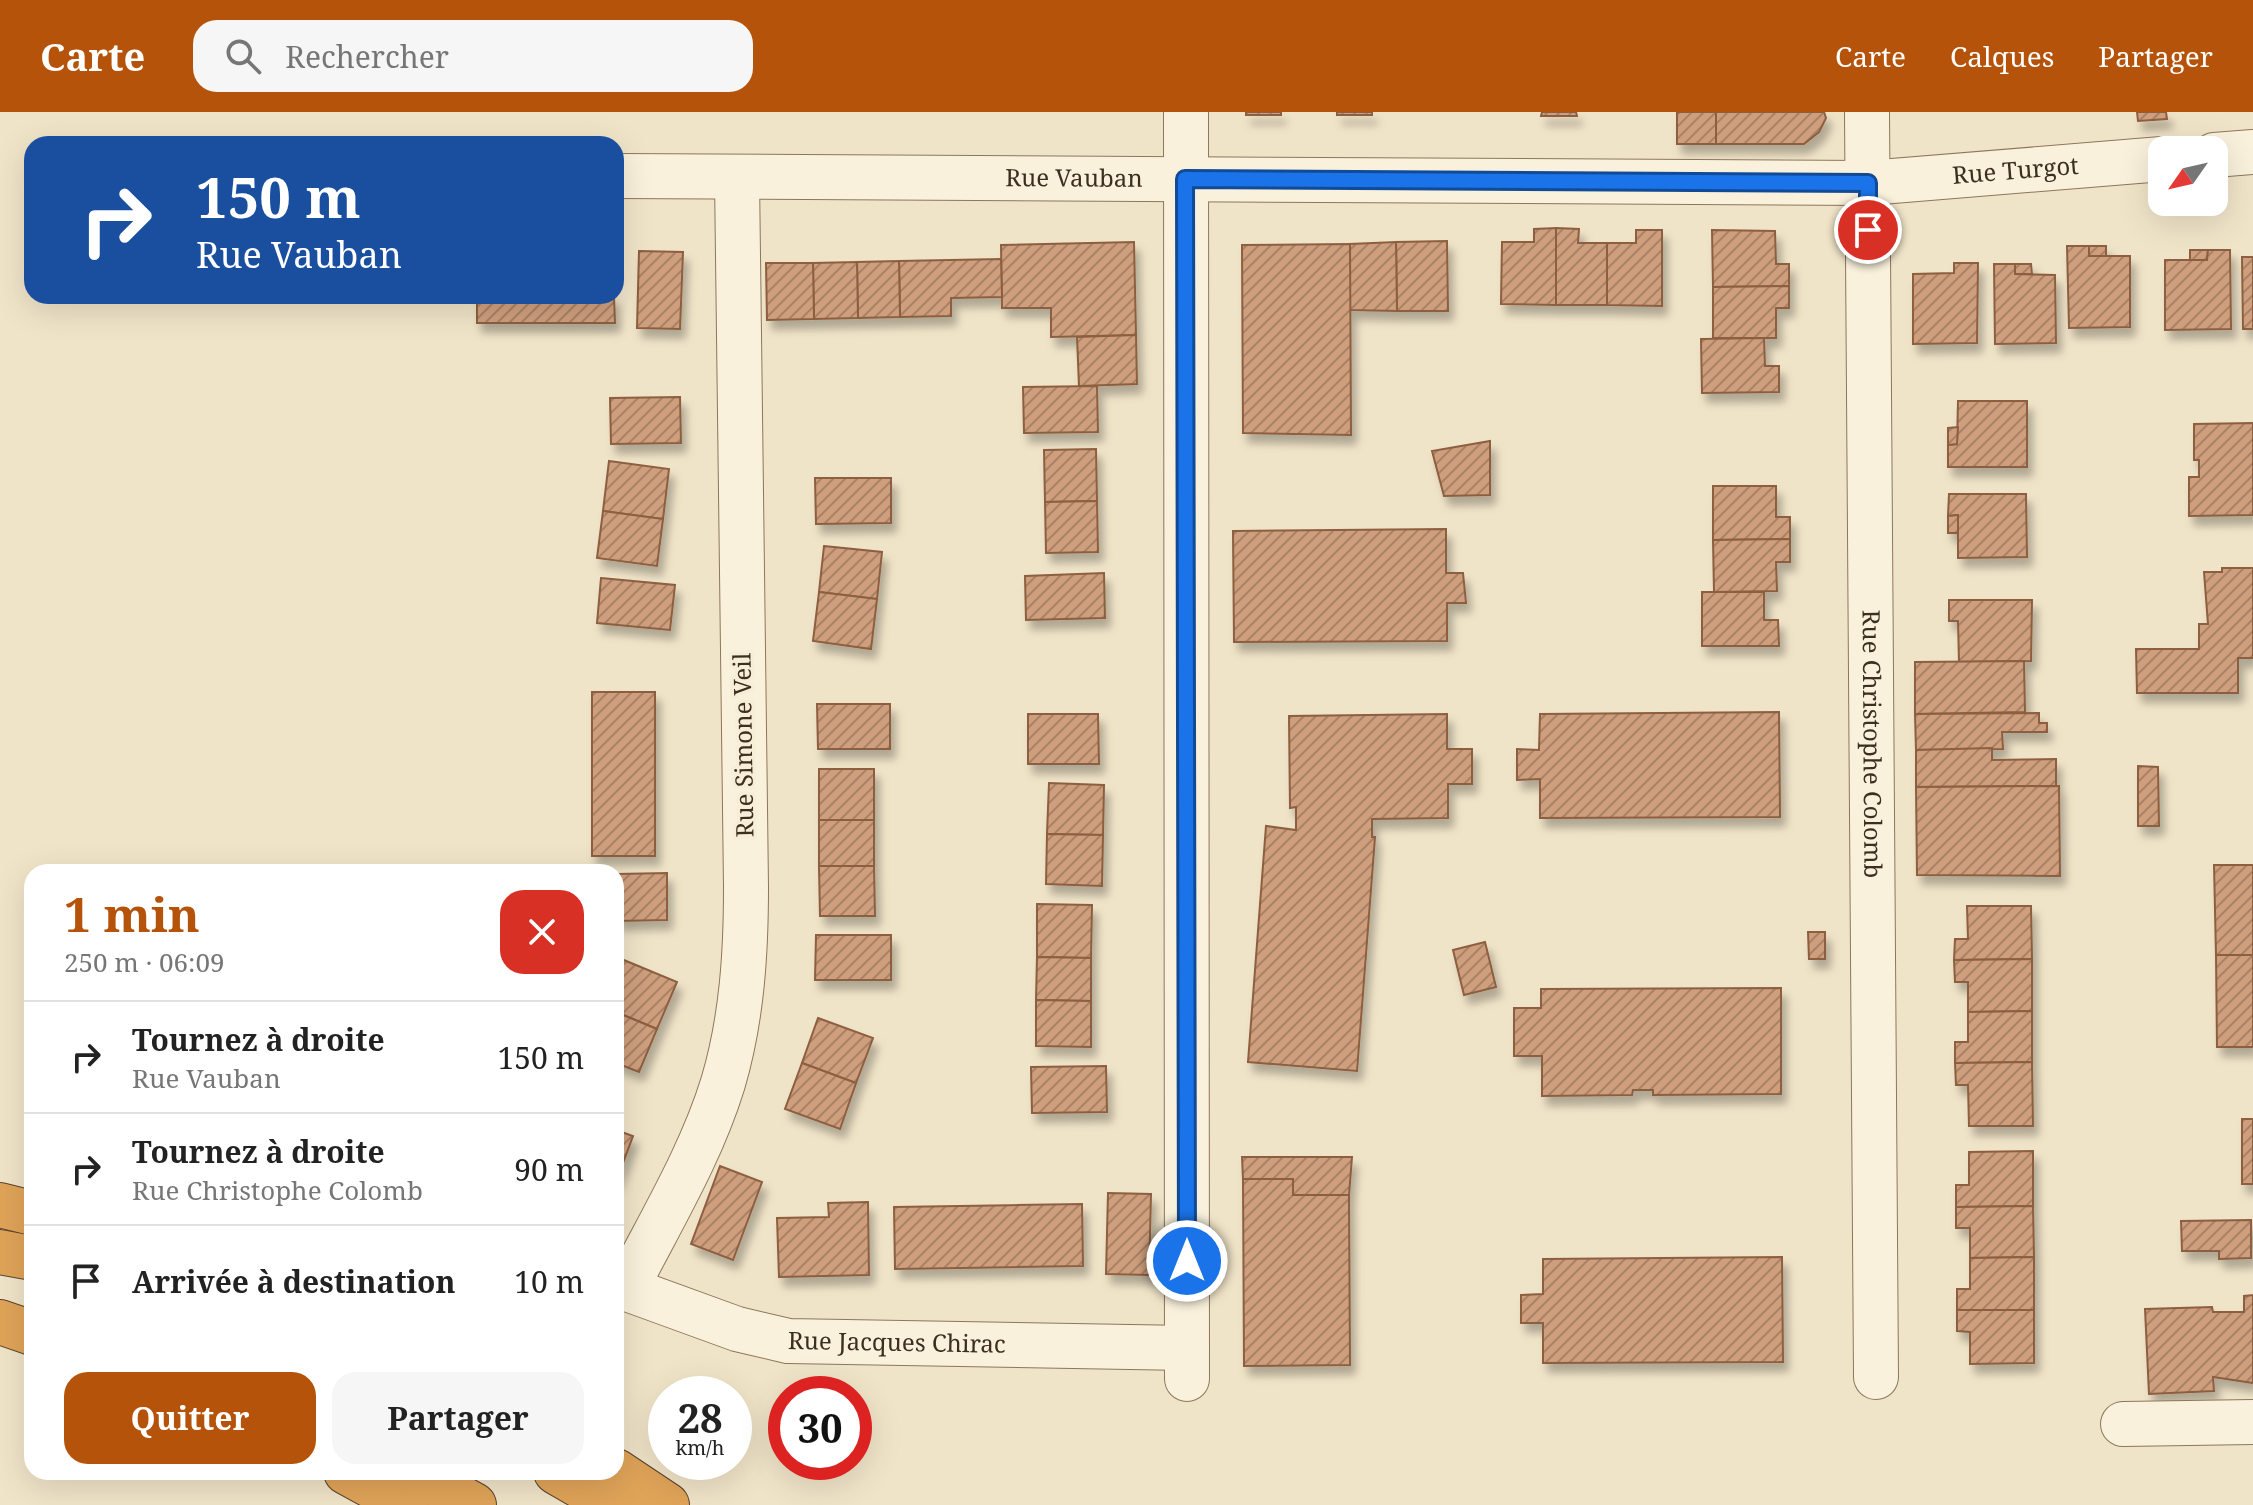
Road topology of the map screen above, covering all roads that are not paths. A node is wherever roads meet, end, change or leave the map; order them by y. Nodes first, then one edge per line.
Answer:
1 (1186, 112) edge
2 (1867, 112) edge
3 (2253, 152) edge
4 (2228, 154) edge
5 (2148, 160) edge
6 (624, 176) edge
7 (737, 177) junction
8 (1185, 179) junction
9 (1868, 183) junction
10 (0, 1205) edge
11 (24, 1211) edge
12 (0, 1252) edge
13 (24, 1256) edge
14 (624, 1281) edge
15 (624, 1288) edge
16 (0, 1320) edge
17 (24, 1324) edge
18 (24, 1330) edge
19 (1876, 1377) dead end
20 (2253, 1422) edge
21 (2123, 1424) dead end
22 (624, 1476) edge
23 (361, 1480) edge
24 (429, 1480) edge
25 (570, 1480) edge
26 (406, 1505) edge
27 (474, 1505) edge
28 (613, 1505) edge
29 (667, 1505) edge

1 - 8 street
2 - 9 street, Rue Christophe Colomb
3 - 4 street
5 - 9 street, Rue Turgot
6 - 7 street, Rue Vauban
7 - 8 street, Rue Vauban
7 - 14 street, Rue Simone Veil
8 - 9 street, Rue Vauban
8 - 15 street, Rue Jacques Chirac
9 - 19 street, Rue Christophe Colomb
10 - 11 highway
12 - 13 highway
16 - 17 highway
16 - 18 highway
20 - 21 street
22 - 29 highway
23 - 26 highway
24 - 27 highway
25 - 28 highway

